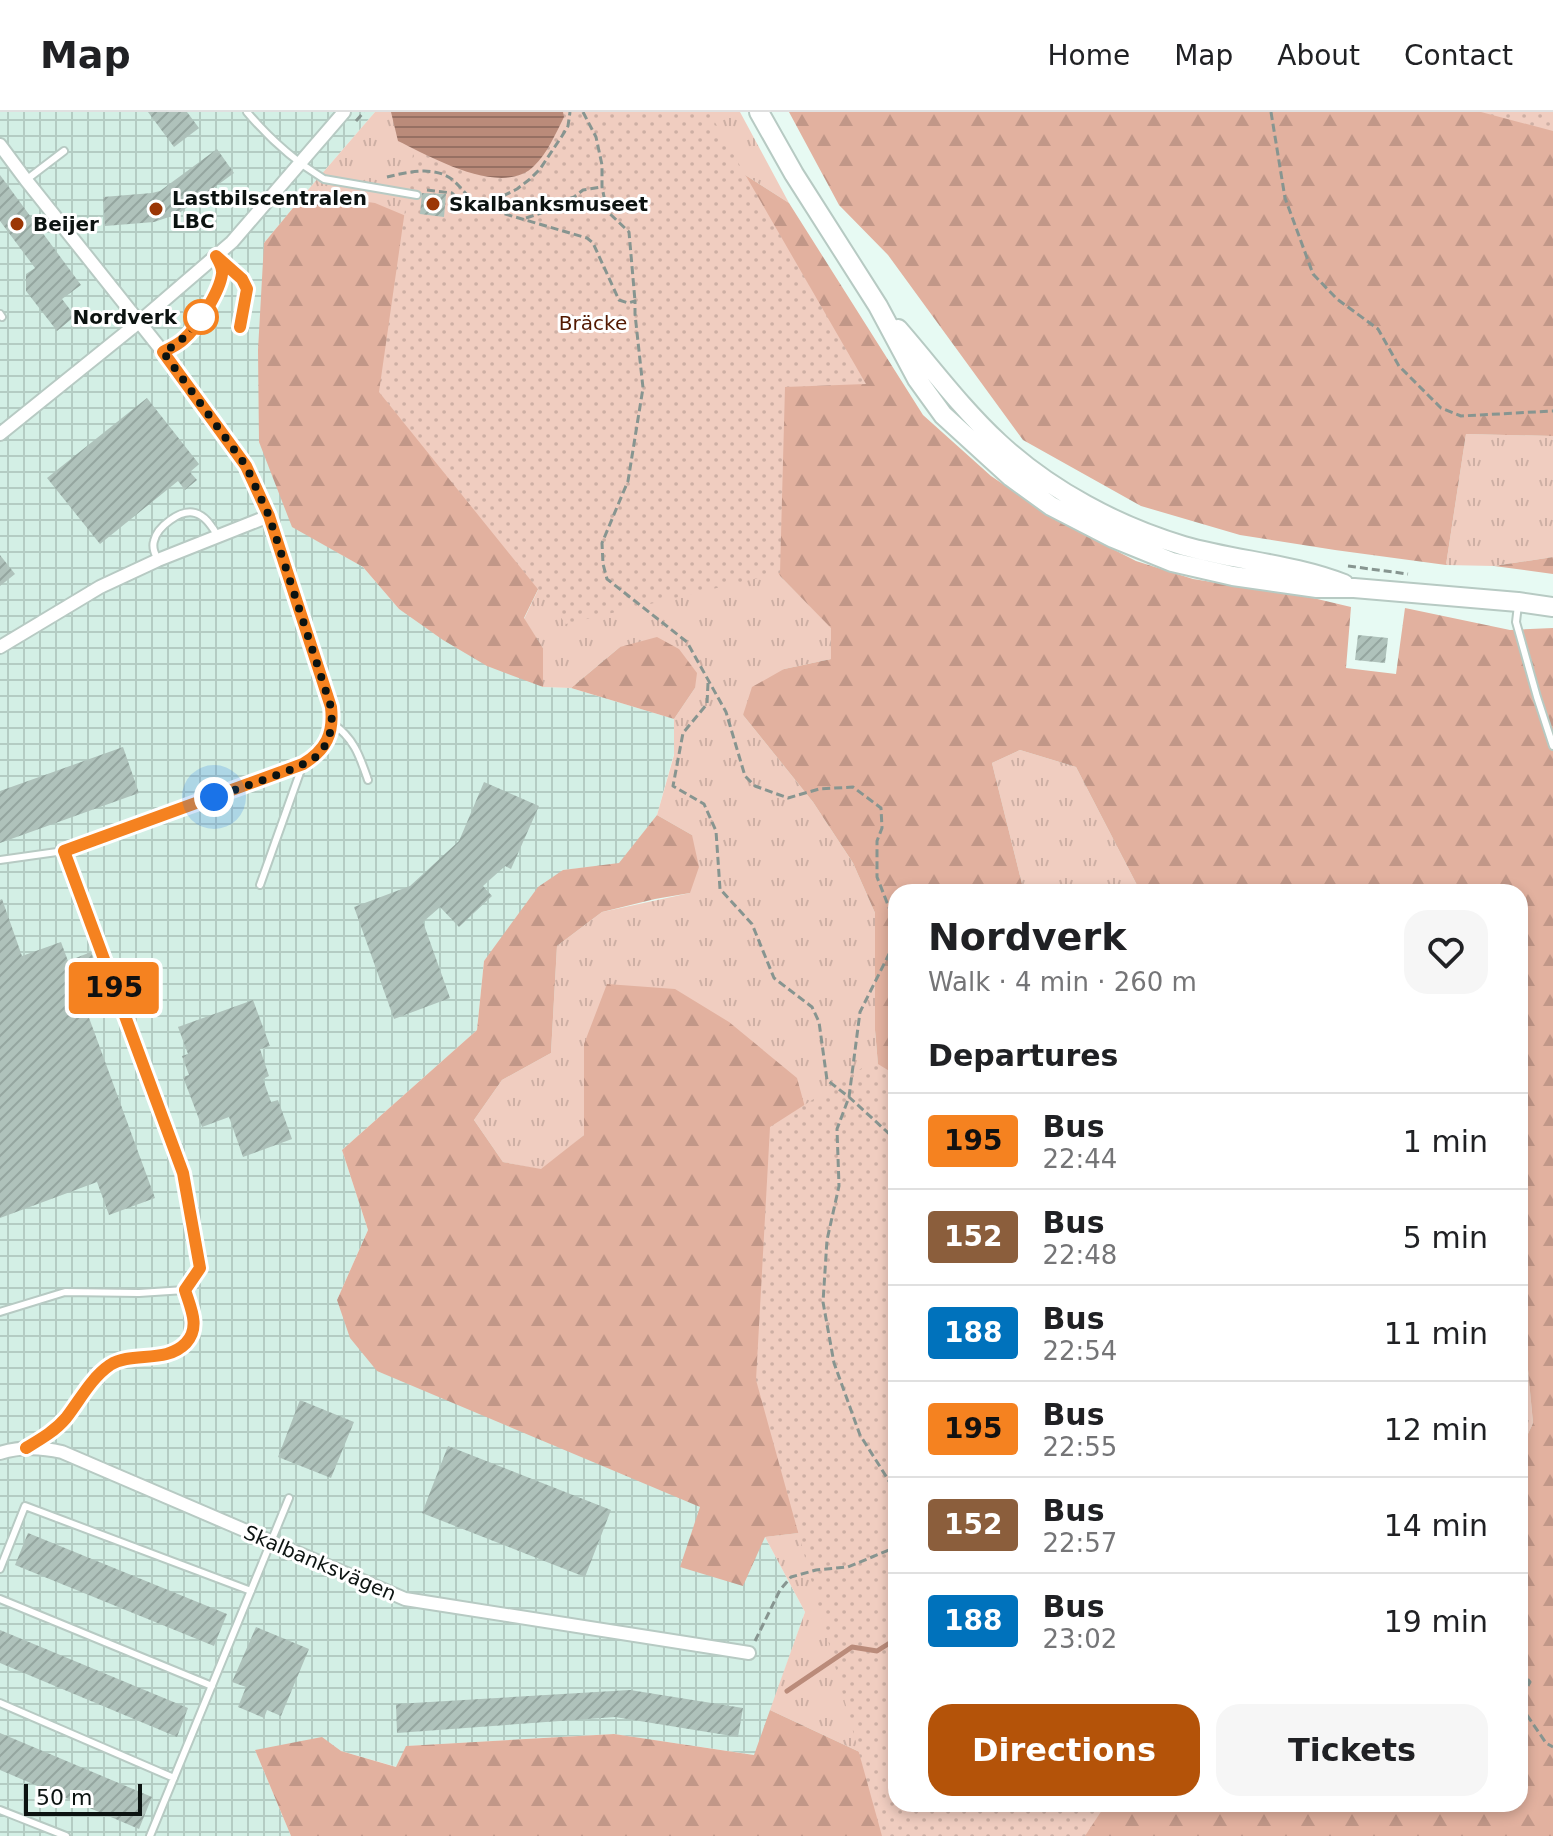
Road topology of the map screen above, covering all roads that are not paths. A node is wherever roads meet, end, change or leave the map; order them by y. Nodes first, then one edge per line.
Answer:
1 (247, 112) edge
2 (344, 112) edge
3 (759, 112) edge
4 (0, 145) edge
5 (64, 151) dead end
6 (302, 163) junction
7 (26, 180) junction
8 (417, 195) road end
9 (216, 256) junction
10 (139, 322) junction
11 (240, 327) dead end
12 (163, 352) junction
13 (0, 434) edge
14 (269, 516) junction
15 (218, 536) junction
16 (158, 560) junction
17 (1518, 602) junction
18 (1553, 607) edge
19 (0, 647) edge
20 (333, 724) junction
21 (1553, 746) edge
22 (303, 764) junction
23 (368, 780) dead end
24 (64, 851) junction
25 (0, 860) edge
26 (260, 885) dead end
27 (185, 1290) junction
28 (0, 1312) edge
29 (26, 1448) junction
30 (0, 1453) edge
31 (289, 1498) dead end
32 (271, 1542) junction
33 (0, 1569) edge
34 (251, 1591) junction
35 (0, 1599) edge
36 (749, 1653) road end
37 (212, 1686) junction
38 (0, 1703) edge
39 (174, 1778) junction
40 (0, 1810) edge
41 (66, 1836) edge
42 (150, 1836) edge

1 - 6 lane
2 - 6 street
3 - 17 main road
4 - 7 street
5 - 7 lane
6 - 8 lane
6 - 9 street
7 - 10 street
9 - 10 street
9 - 11 lane
9 - 12 lane
10 - 12 street
10 - 13 street
12 - 14 street
14 - 15 street
14 - 20 street
15 - 16 street
15 - 16 lane
16 - 19 street
17 - 18 main road
17 - 21 lane
20 - 22 street
20 - 23 lane
22 - 24 street
22 - 26 lane
24 - 25 lane
24 - 27 lane
27 - 28 lane
27 - 29 lane
29 - 30 street, Skalbanksvägen
29 - 32 street, Skalbanksvägen
31 - 32 lane
32 - 34 lane
32 - 36 street, Skalbanksvägen
33 - 34 lane
34 - 37 lane
35 - 37 lane
37 - 39 lane
38 - 39 lane
39 - 42 lane
40 - 41 lane

